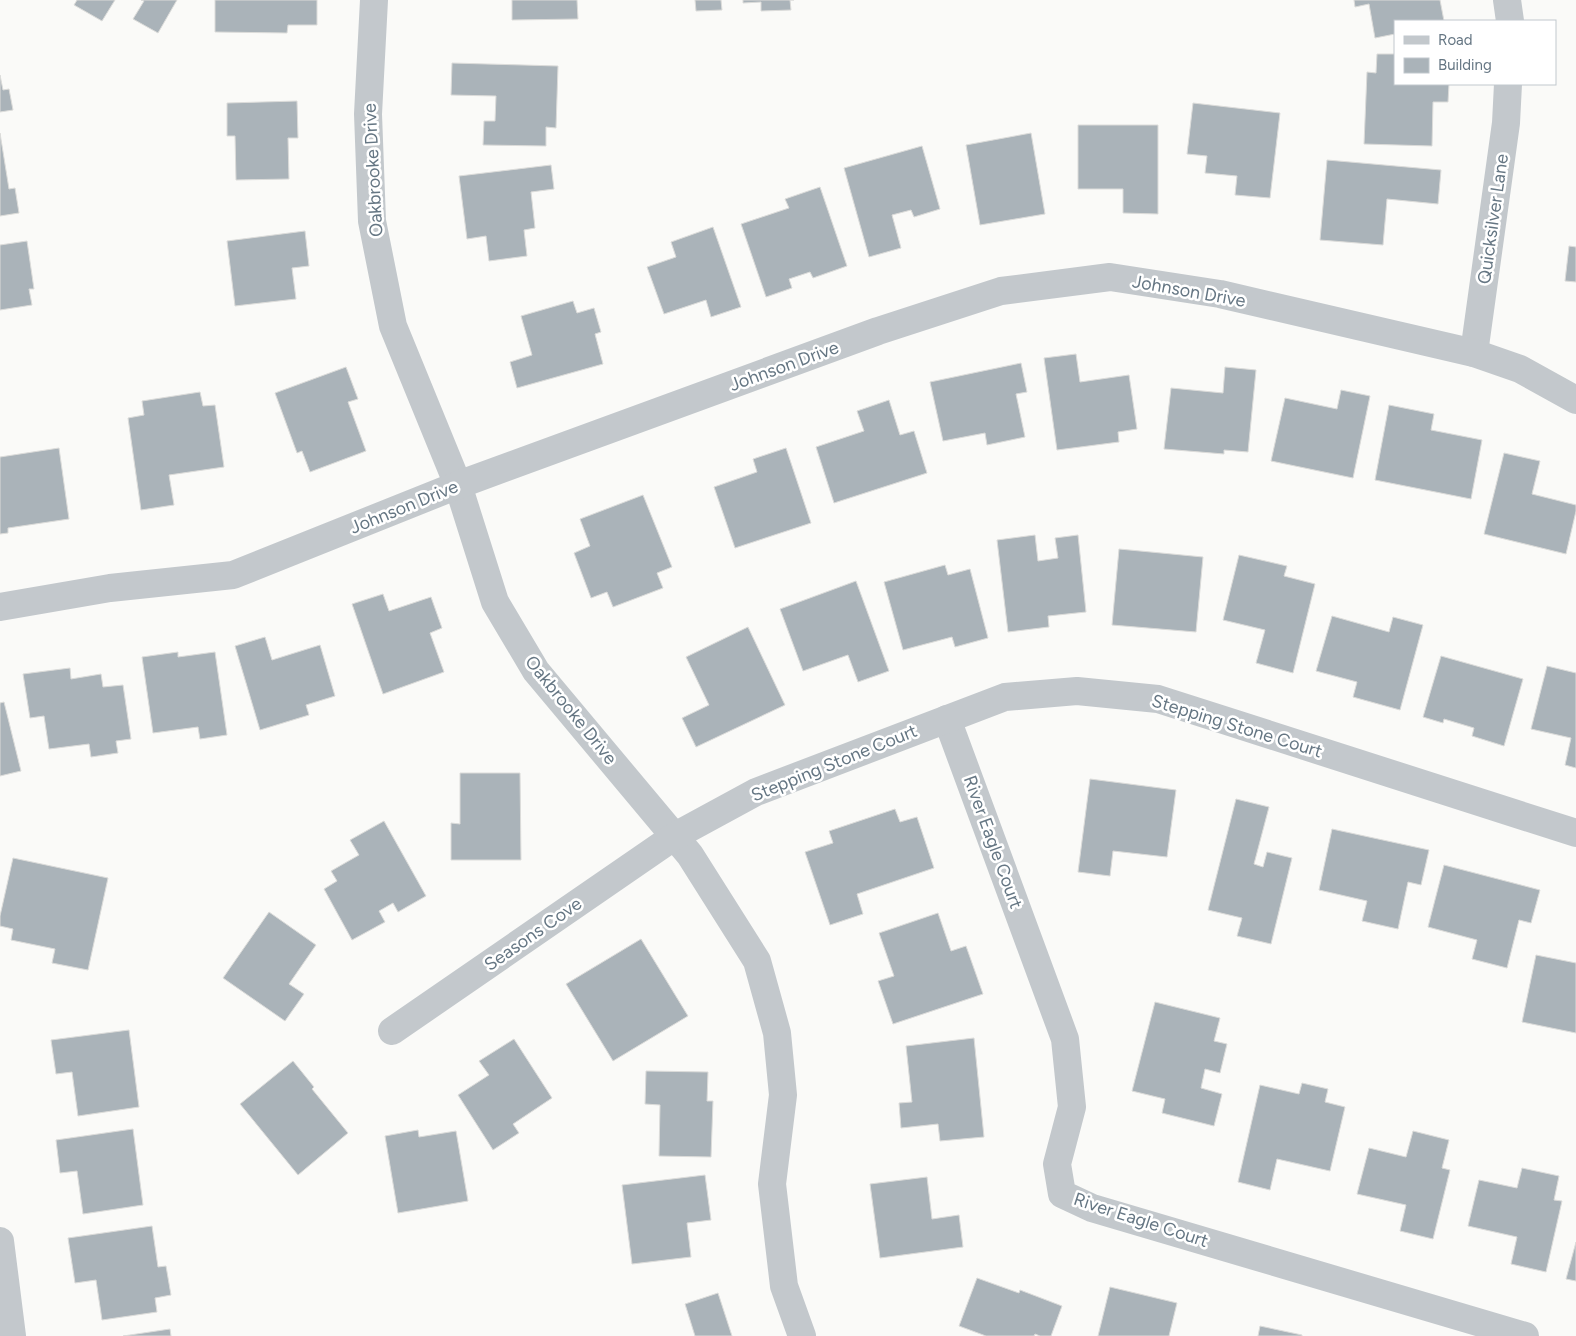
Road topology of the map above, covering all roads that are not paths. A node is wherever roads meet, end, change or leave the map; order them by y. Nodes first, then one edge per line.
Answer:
1 (374, 0) edge
2 (1508, 0) edge
3 (1510, 20) edge
4 (1508, 85) edge
5 (1474, 353) junction
6 (1576, 400) edge
7 (458, 485) junction
8 (0, 607) edge
9 (947, 719) junction
10 (1576, 833) edge
11 (675, 836) junction
12 (392, 1031) dead end
13 (0, 1241) edge
14 (12, 1336) edge
15 (802, 1336) edge
16 (1525, 1336) edge

1 - 7 street, Oakbrooke Drive
2 - 3 street
4 - 5 street, Quicksilver Lane
5 - 6 street, Johnson Drive
5 - 7 street, Johnson Drive
7 - 8 street, Johnson Drive
7 - 11 street, Oakbrooke Drive
9 - 10 street, Stepping Stone Court
9 - 11 street, Stepping Stone Court
9 - 16 street, River Eagle Court
11 - 12 street, Seasons Cove
11 - 15 street, Oakbrooke Drive
13 - 14 street

